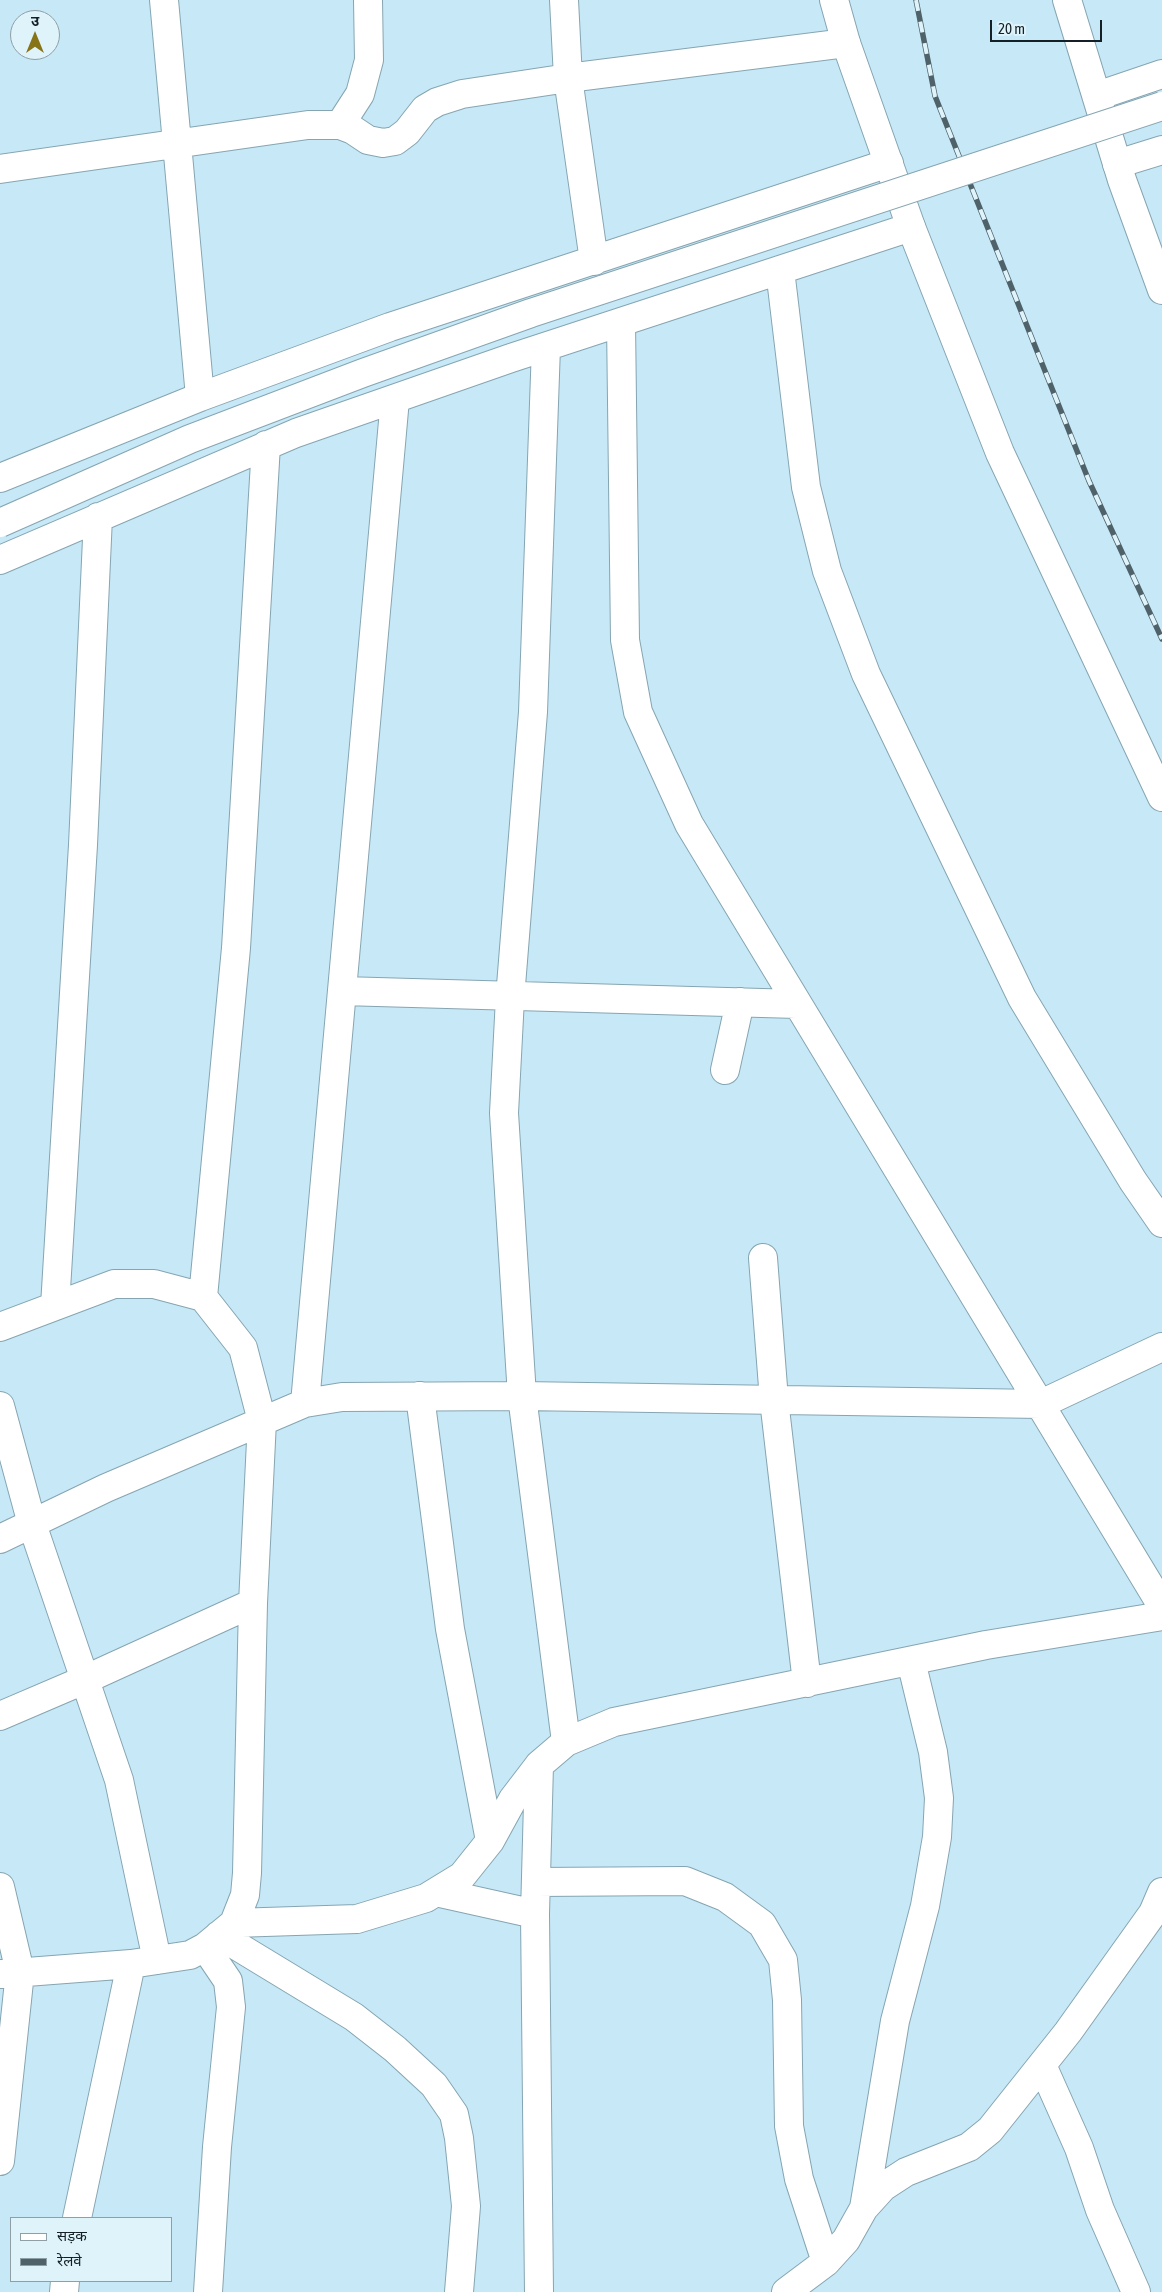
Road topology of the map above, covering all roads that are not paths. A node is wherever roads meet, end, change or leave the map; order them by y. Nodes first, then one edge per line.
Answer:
1 (164, 0) edge
2 (368, 0) edge
3 (564, 0) edge
4 (834, 0) edge
5 (1068, 0) edge
6 (846, 43) junction
7 (1162, 74) edge
8 (568, 78) junction
9 (1096, 96) junction
10 (1162, 106) edge
11 (340, 125) junction
12 (179, 143) junction
13 (1162, 150) edge
14 (889, 163) junction
15 (1118, 164) junction
16 (0, 169) edge
17 (911, 227) junction
18 (594, 261) junction
19 (780, 270) junction
20 (1162, 290) edge
21 (621, 322) junction
22 (546, 346) junction
23 (200, 397) junction
24 (395, 399) junction
25 (266, 445) junction
26 (0, 478) edge
27 (98, 517) junction
28 (0, 523) edge
29 (0, 560) edge
30 (1162, 797) edge
31 (342, 991) junction
32 (510, 998) junction
33 (740, 1002) junction
34 (797, 1004) junction
35 (725, 1070) dead end
36 (1162, 1223) edge
37 (763, 1258) dead end
38 (203, 1297) junction
39 (55, 1306) junction
40 (0, 1327) edge
41 (1162, 1347) edge
42 (420, 1396) junction
43 (522, 1396) junction
44 (774, 1400) junction
45 (306, 1402) junction
46 (1041, 1404) junction
47 (0, 1406) edge
48 (262, 1421) junction
49 (32, 1524) junction
50 (0, 1539) edge
51 (253, 1602) junction
52 (1162, 1606) edge
53 (1162, 1616) edge
54 (911, 1661) junction
55 (84, 1680) junction
56 (807, 1683) junction
57 (0, 1716) edge
58 (566, 1742) junction
59 (539, 1765) junction
60 (490, 1841) junction
61 (536, 1882) junction
62 (0, 1888) edge
63 (436, 1892) junction
64 (1162, 1892) edge
65 (535, 1914) junction
66 (219, 1935) junction
67 (144, 1962) junction
68 (10, 1973) edge
69 (1042, 2065) junction
70 (0, 2161) edge
71 (864, 2208) junction
72 (77, 2217) edge
73 (826, 2262) junction
74 (208, 2292) edge
75 (459, 2292) edge
76 (539, 2292) edge
77 (786, 2292) edge
78 (1136, 2292) edge

1 - 12 street
2 - 11 street
3 - 8 street
4 - 6 street
5 - 9 street
6 - 8 street
6 - 14 street
7 - 9 street
8 - 11 street
8 - 18 street
9 - 15 street
10 - 28 street, bridge
11 - 12 street
12 - 16 street
12 - 23 street
13 - 15 street
14 - 17 street
14 - 18 street
15 - 20 street
17 - 19 street
17 - 30 street
18 - 23 street
19 - 21 street
19 - 36 street
21 - 22 street
21 - 34 street
22 - 24 street
22 - 32 street
23 - 26 street
24 - 25 street
24 - 31 street
25 - 27 street
25 - 38 street
27 - 29 street
27 - 39 street
31 - 32 street
31 - 45 street
32 - 33 street
32 - 43 street
33 - 34 street
33 - 35 street
34 - 46 street
37 - 44 street
38 - 39 street
38 - 48 street
39 - 40 street
41 - 46 street
42 - 43 street
42 - 45 street
42 - 60 street
43 - 44 street
43 - 58 street
44 - 46 street
44 - 56 street
45 - 48 street
46 - 52 street
47 - 49 street
48 - 49 street
48 - 51 street
49 - 50 street
49 - 55 street
51 - 55 street
51 - 66 street
53 - 54 street
54 - 56 street
54 - 71 street
55 - 57 street
55 - 67 street
56 - 58 street
58 - 59 street
59 - 60 street
59 - 61 street
60 - 63 street
61 - 65 street
61 - 73 street
62 - 68 street
63 - 65 street
63 - 66 street
64 - 69 street
65 - 76 street
66 - 67 street
66 - 74 street
66 - 75 street
67 - 68 street
67 - 72 street
68 - 70 street
69 - 71 street
69 - 78 street
71 - 73 street
73 - 77 street

